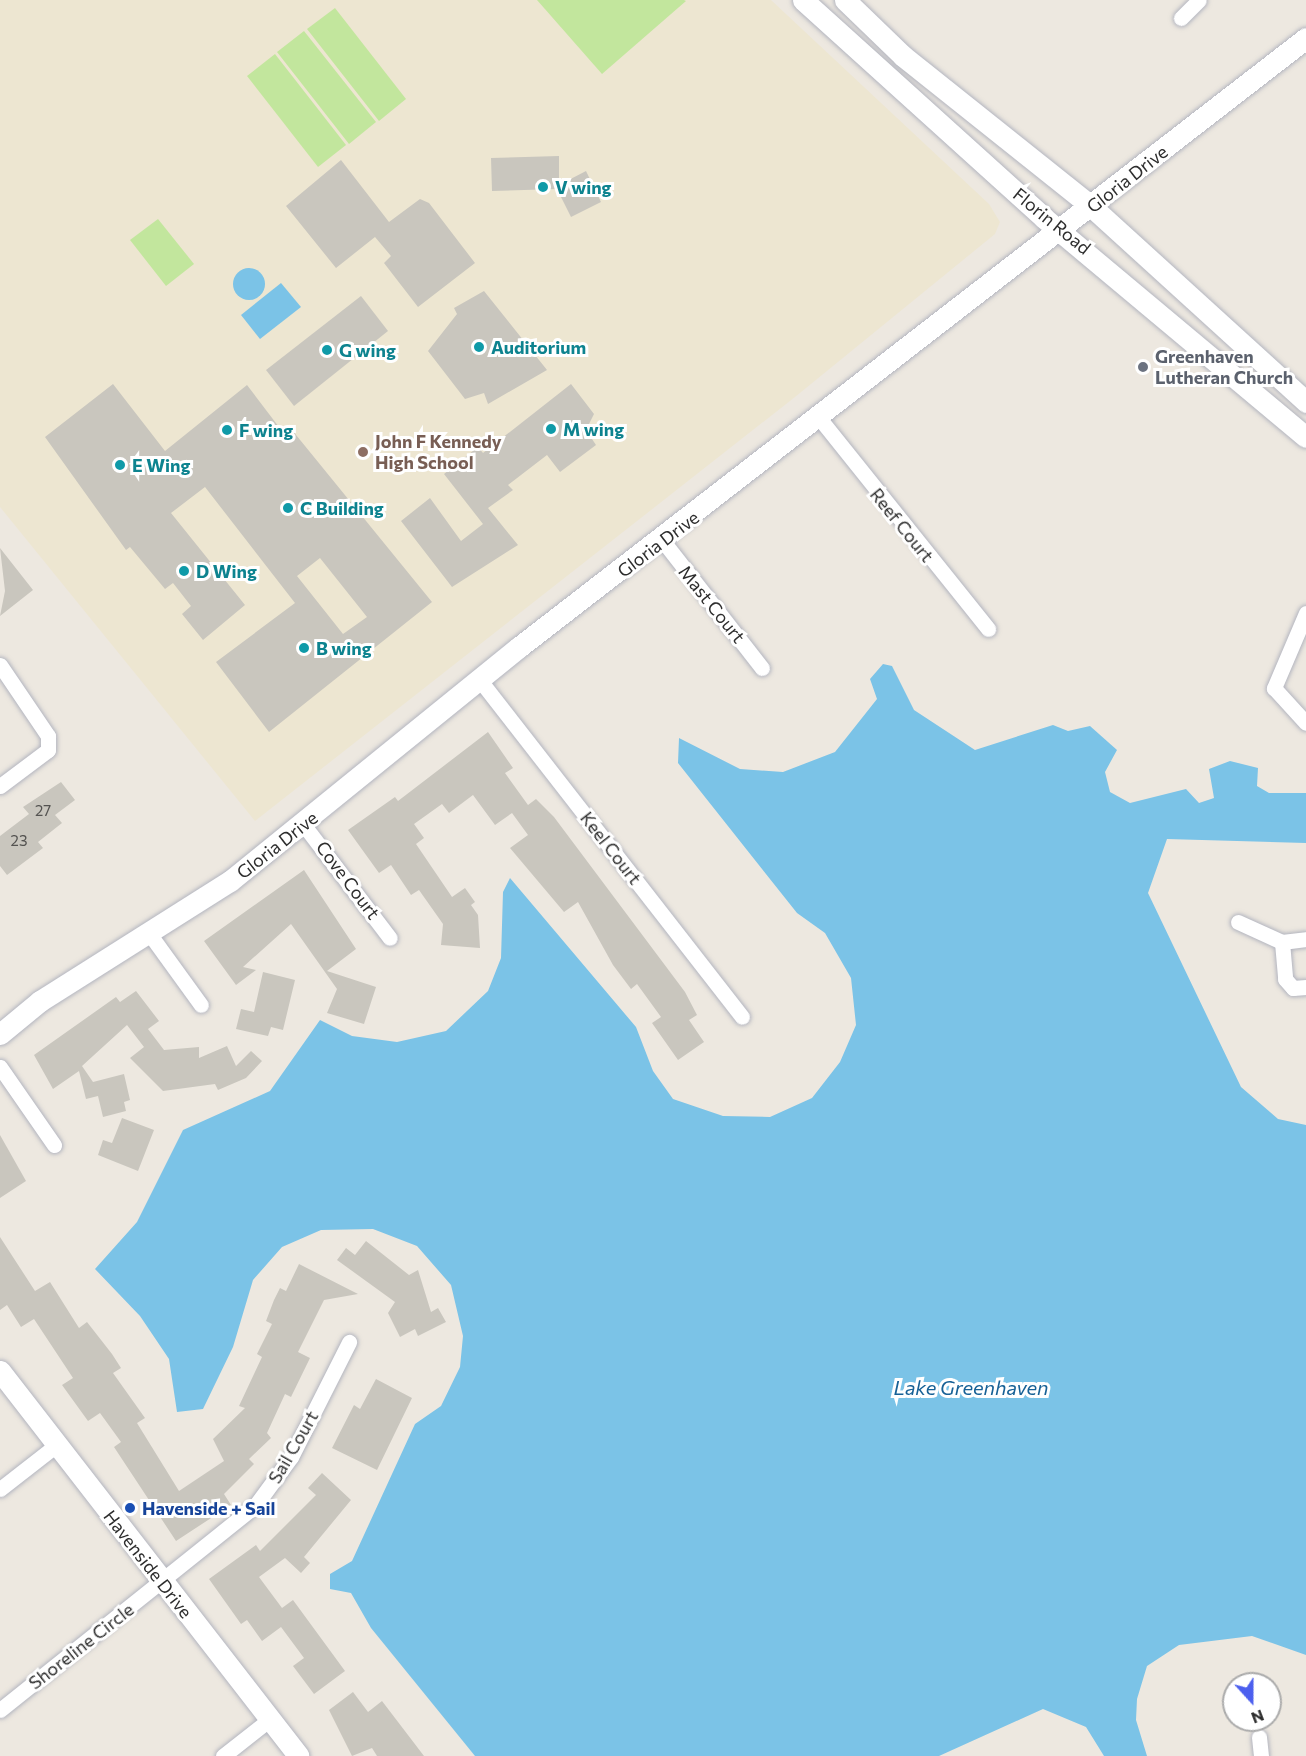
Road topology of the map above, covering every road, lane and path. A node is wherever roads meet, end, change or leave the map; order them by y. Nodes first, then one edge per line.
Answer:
1 (803, 0) edge
2 (844, 0) edge
3 (1199, 0) edge
4 (1181, 18) dead end
5 (1306, 38) edge
6 (1092, 207) junction
7 (1061, 229) junction
8 (1306, 402) edge
9 (820, 419) junction
10 (1306, 437) edge
11 (663, 541) junction
12 (1306, 613) edge
13 (988, 629) dead end
14 (0, 665) edge
15 (762, 668) dead end
16 (479, 679) junction
17 (1306, 723) edge
18 (0, 786) edge
19 (303, 824) junction
20 (1238, 922) dead end
21 (151, 936) junction
22 (390, 938) dead end
23 (1306, 939) edge
24 (1282, 942) junction
25 (1306, 987) edge
26 (201, 1005) dead end
27 (742, 1017) dead end
28 (0, 1034) edge
29 (0, 1067) edge
30 (54, 1144) dead end
31 (350, 1342) dead end
32 (0, 1371) edge
33 (55, 1446) junction
34 (0, 1489) edge
35 (162, 1583) junction
36 (0, 1710) edge
37 (270, 1719) junction
38 (1259, 1737) dead end
39 (223, 1756) edge
40 (298, 1756) edge
41 (1261, 1756) edge

1 - 7 street, Florin Road
2 - 6 street, Florin Road
3 - 4 street
5 - 6 street, Gloria Drive
6 - 7 street, Gloria Drive
6 - 8 street, Florin Road
7 - 9 street, Gloria Drive
7 - 10 street, Florin Road
9 - 11 street, Gloria Drive
9 - 13 street, Reef Court
11 - 15 street, Mast Court
11 - 16 street, Gloria Drive
12 - 17 street
14 - 18 street
16 - 19 street, Gloria Drive
16 - 27 street, Keel Court
19 - 21 street, Gloria Drive
19 - 22 street, Cove Court
20 - 24 street
21 - 26 street
21 - 28 street, Gloria Drive
23 - 24 street
24 - 25 street
29 - 30 street
31 - 35 street, Sail Court
32 - 33 street, Havenside Drive
33 - 34 street
33 - 35 street, Havenside Drive
35 - 36 street, Shoreline Circle
35 - 37 street, Havenside Drive
37 - 39 street
37 - 40 street, Havenside Drive
38 - 41 street

